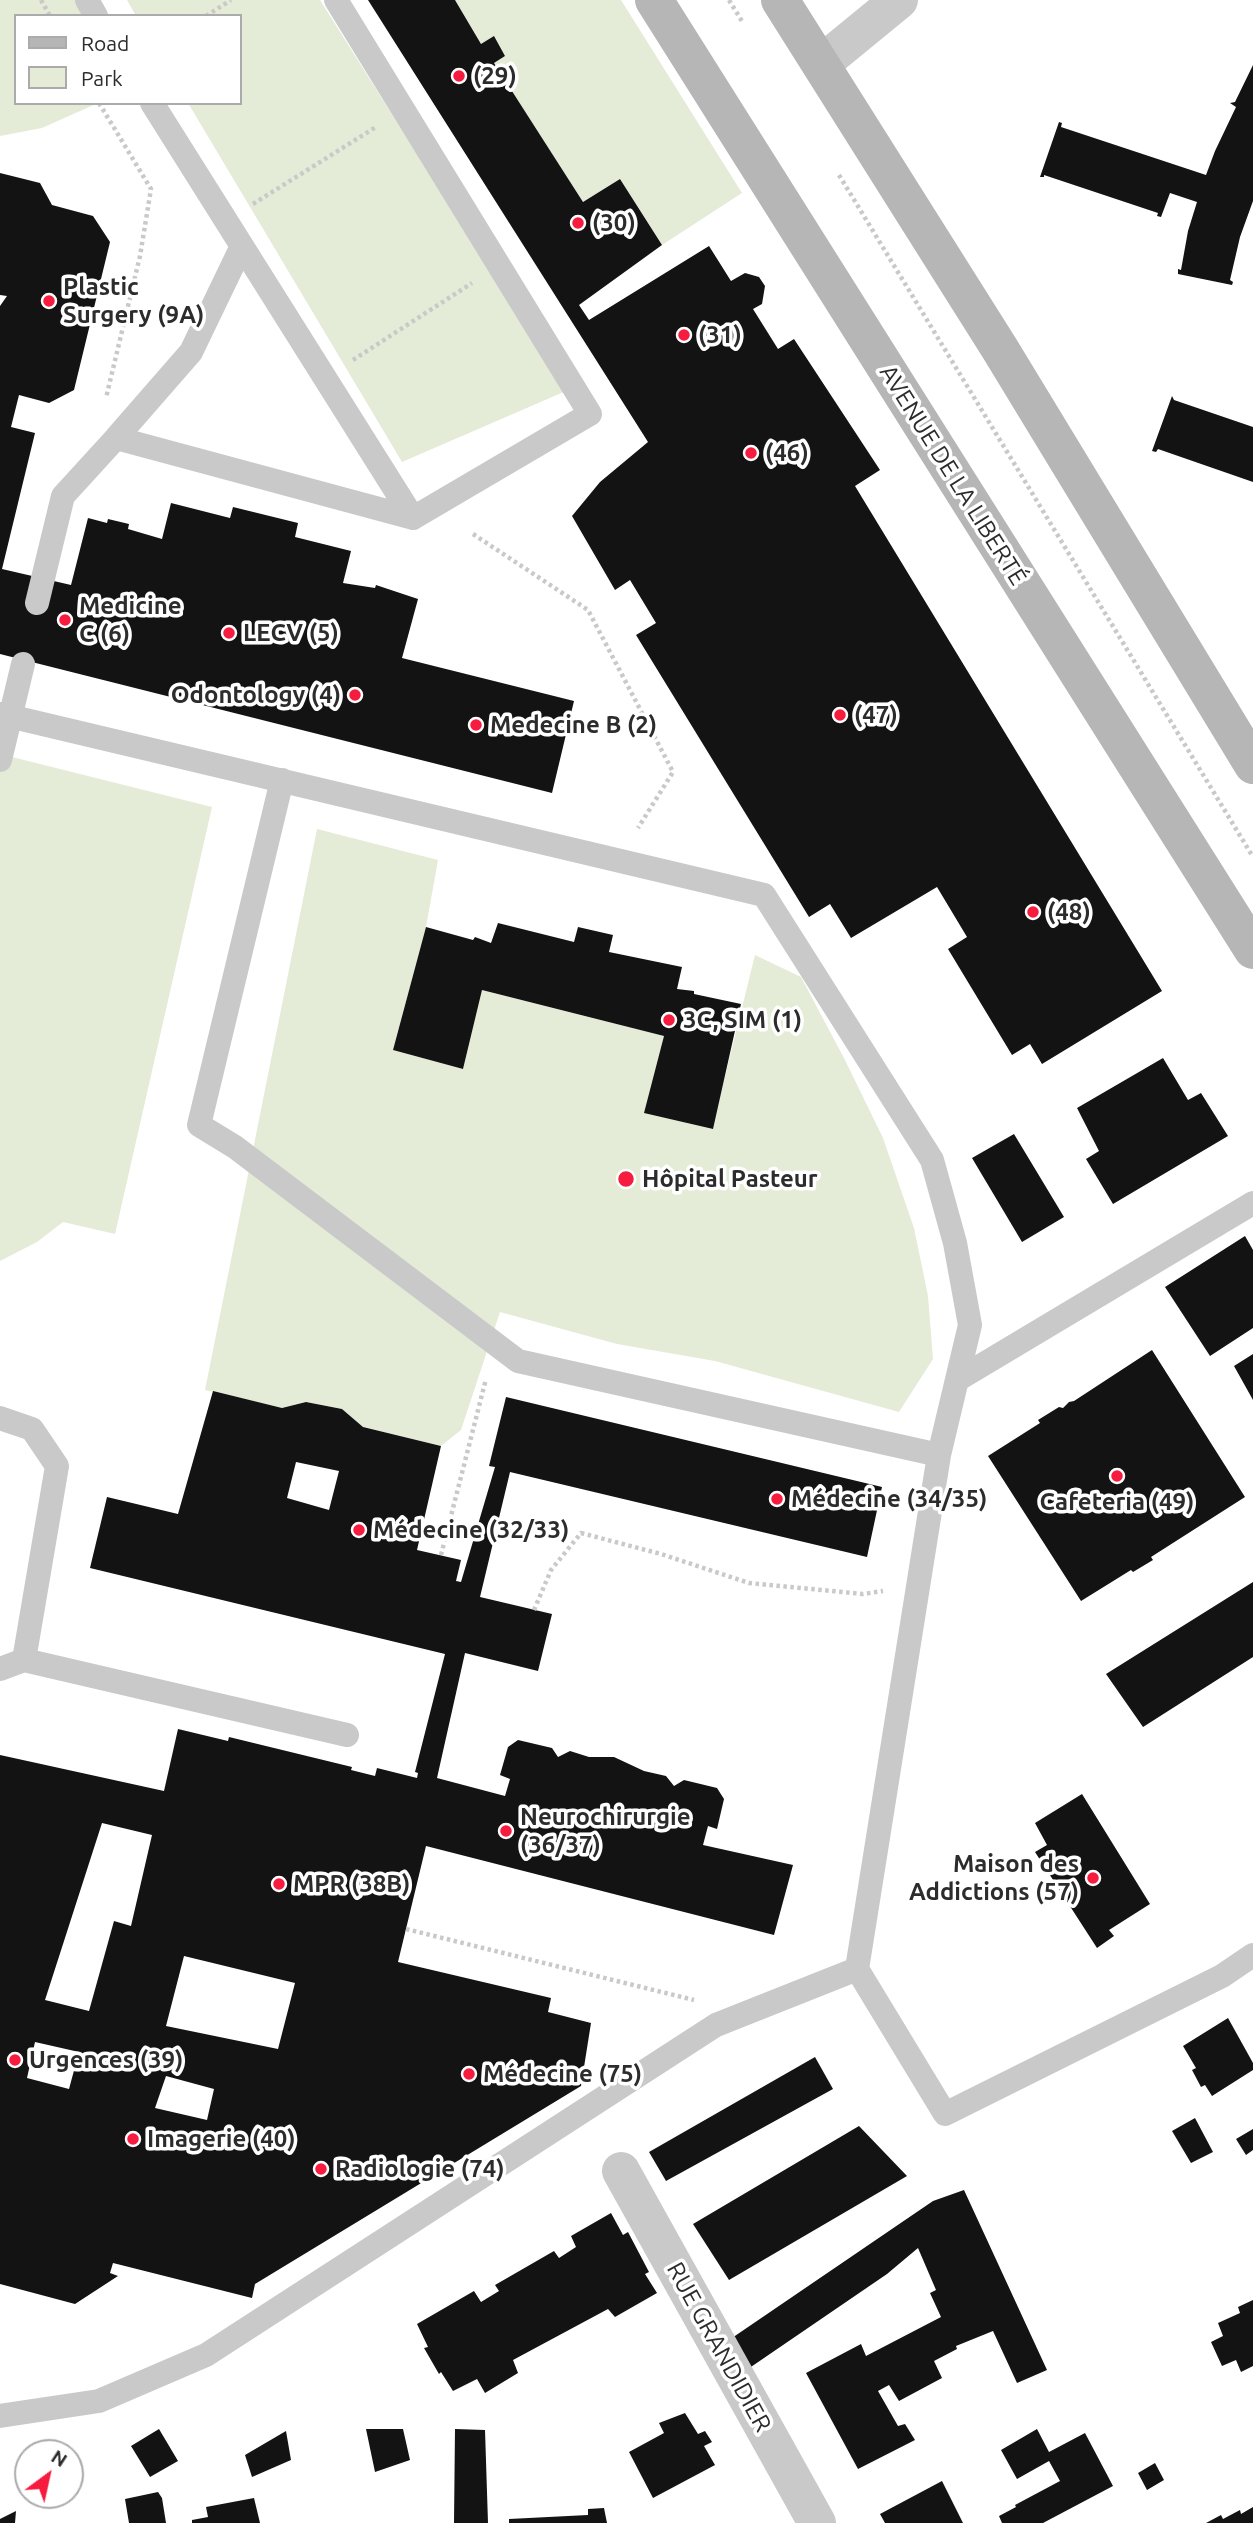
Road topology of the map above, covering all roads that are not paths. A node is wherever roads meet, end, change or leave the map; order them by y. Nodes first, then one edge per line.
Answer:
1 (336, 0) edge
2 (654, 0) edge
3 (780, 0) edge
4 (900, 0) edge
5 (821, 64) junction
6 (153, 105) edge
7 (242, 246) junction
8 (116, 438) junction
9 (413, 517) junction
10 (37, 603) dead end
11 (23, 664) dead end
12 (5, 715) edge
13 (0, 760) edge
14 (1253, 765) edge
15 (282, 780) junction
16 (1253, 950) edge
17 (1253, 1203) edge
18 (957, 1380) junction
19 (0, 1418) edge
20 (939, 1455) junction
21 (24, 1660) junction
22 (0, 1669) edge
23 (347, 1735) dead end
24 (1253, 1955) edge
25 (857, 1969) junction
26 (621, 2171) dead end
27 (0, 2416) edge
28 (817, 2523) edge

1 - 9 lane
2 - 16 main road, AVENUE DE LA LIBERTÉ
3 - 5 main road
4 - 5 street
5 - 14 main road
6 - 7 lane
7 - 8 lane
7 - 9 lane
8 - 9 lane
8 - 10 lane
11 - 12 lane
12 - 13 lane
12 - 15 lane
15 - 18 lane
15 - 20 lane
17 - 18 lane
18 - 20 lane
19 - 21 lane
20 - 25 lane
21 - 22 lane
21 - 23 lane
24 - 25 lane
25 - 27 lane
26 - 28 street, RUE GRANDIDIER

